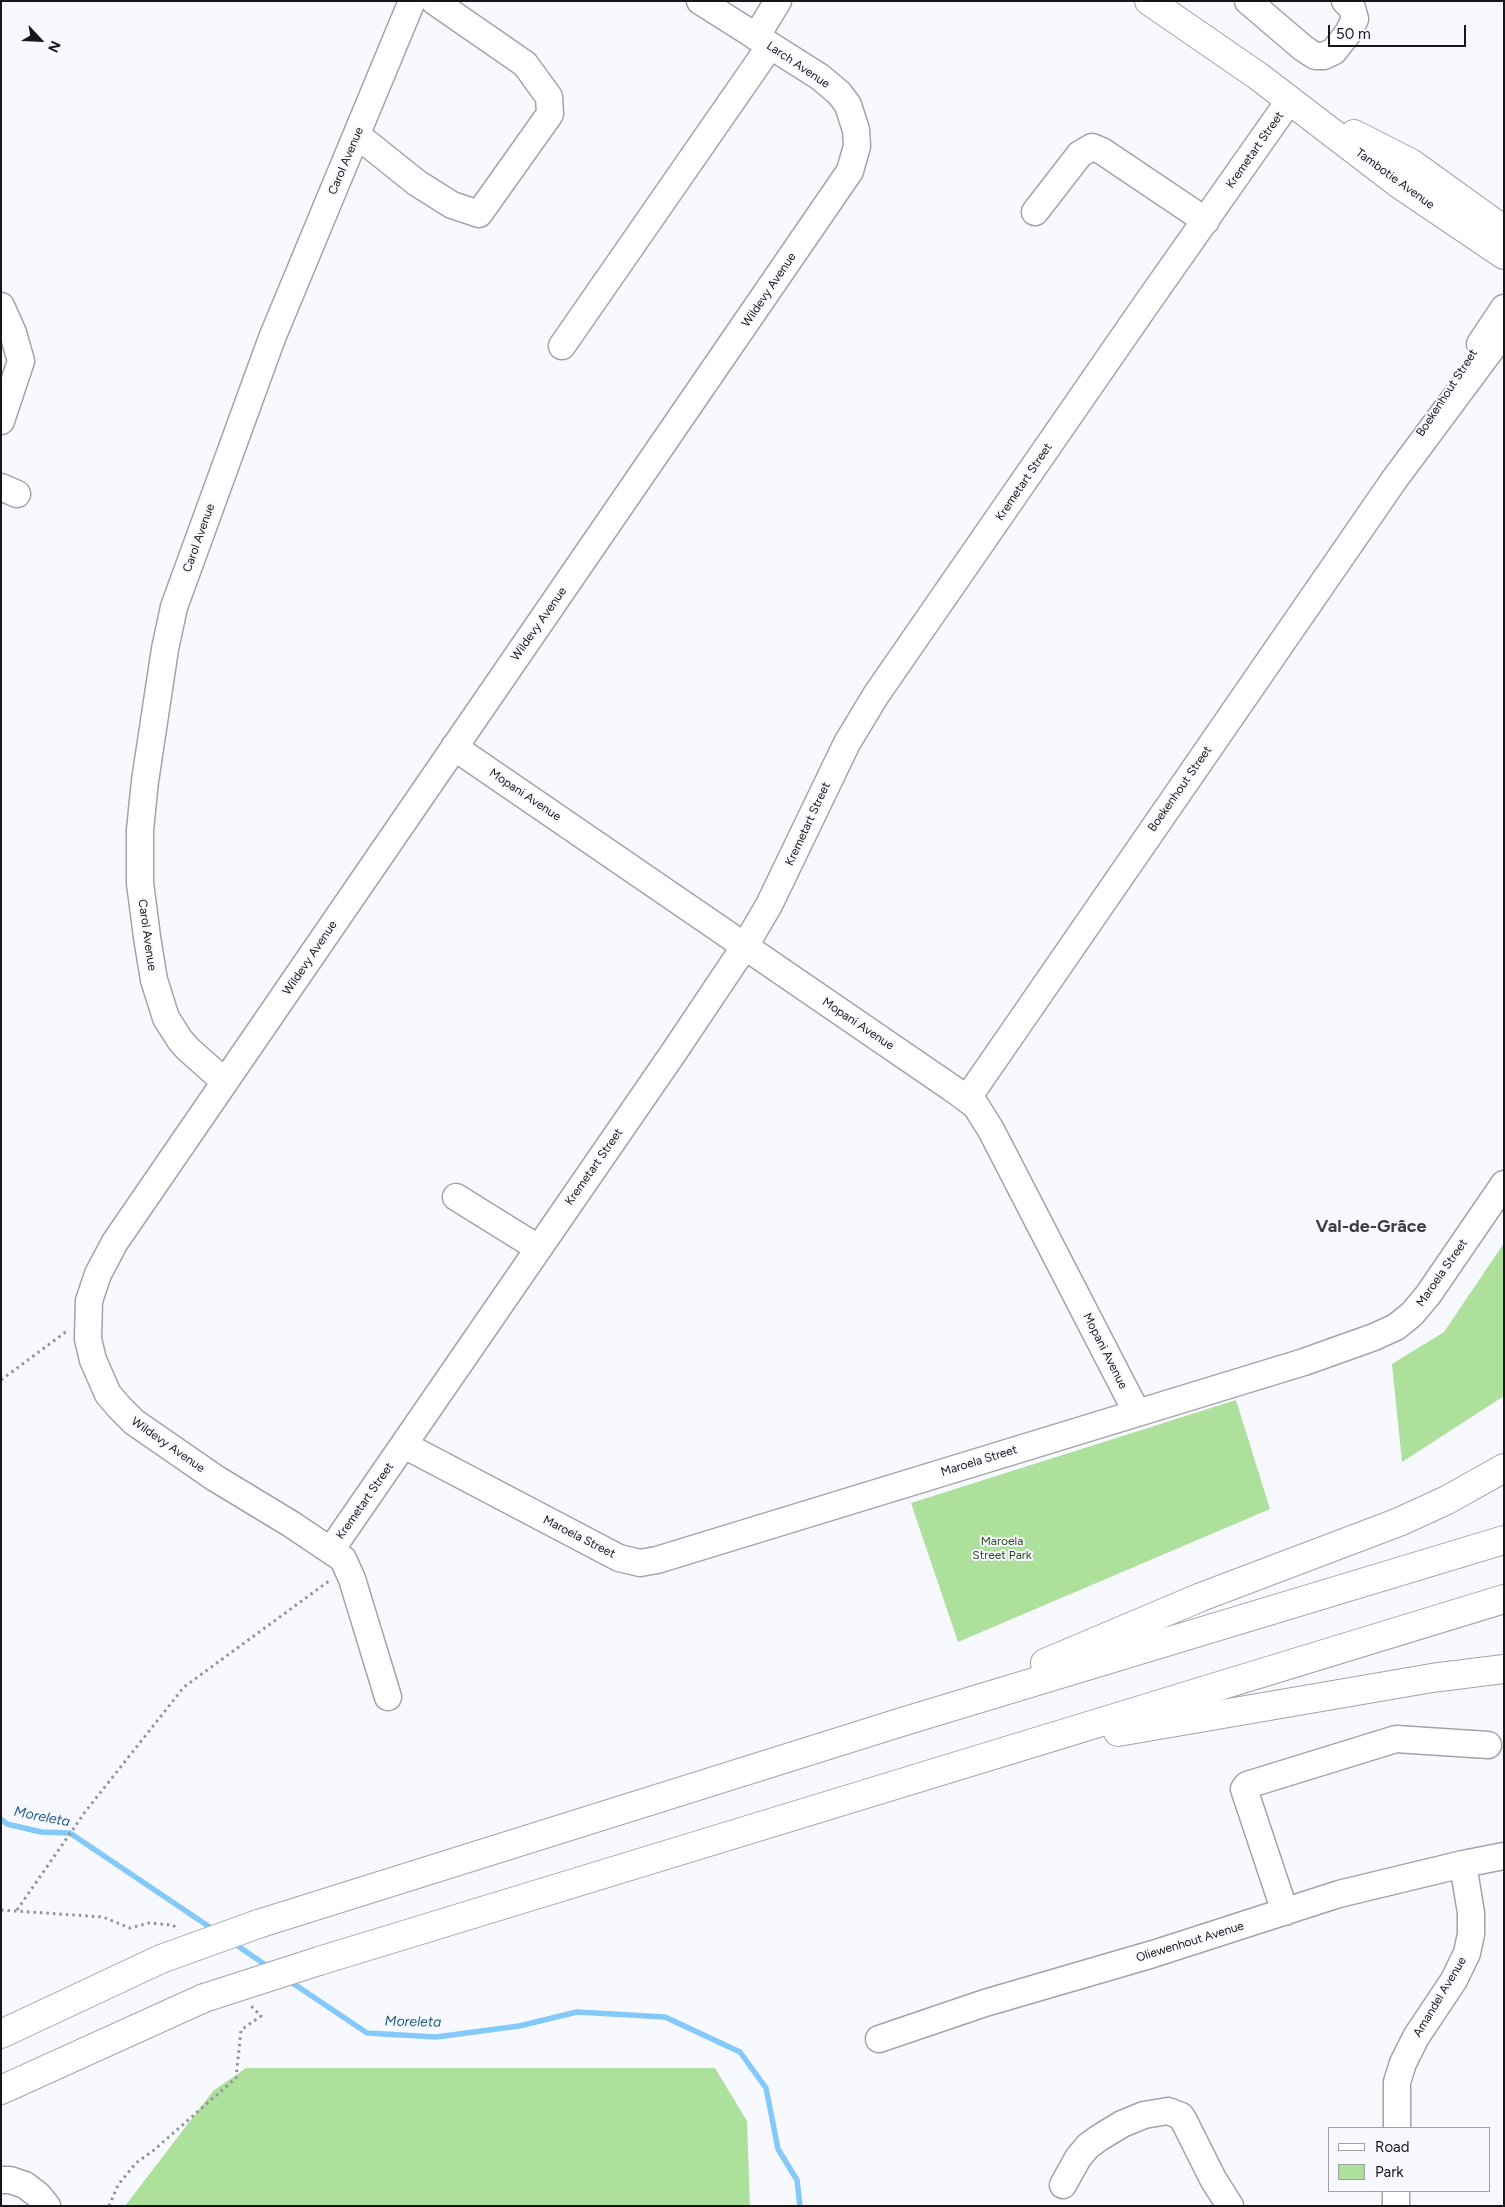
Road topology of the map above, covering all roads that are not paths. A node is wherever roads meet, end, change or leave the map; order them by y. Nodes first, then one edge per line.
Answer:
1 (412, 1) edge
2 (434, 1) edge
3 (700, 1) edge
4 (778, 1) edge
5 (1248, 1) edge
6 (1345, 1) edge
7 (1155, 3) edge
8 (763, 41) junction
9 (1289, 101) junction
10 (357, 135) junction
11 (843, 184) joint
12 (1035, 212) dead end
13 (1206, 221) junction
14 (1504, 230) edge
15 (1504, 255) edge
16 (1, 306) edge
17 (1504, 308) edge
18 (1504, 332) edge
19 (562, 346) dead end
20 (1, 422) edge
21 (1394, 480) junction
22 (454, 747) junction
23 (745, 946) junction
24 (225, 1082) junction
25 (967, 1099) junction
26 (1504, 1184) edge
27 (456, 1197) dead end
28 (538, 1248) junction
29 (1137, 1413) junction
30 (404, 1445) junction
31 (1504, 1468) edge
32 (1504, 1540) edge
33 (332, 1550) junction
34 (1504, 1598) edge
35 (1504, 1669) edge
36 (388, 1697) dead end
37 (905, 1721) junction
38 (1488, 1745) dead end
39 (1010, 1750) junction
40 (1504, 1856) edge
41 (1463, 1864) junction
42 (1285, 1912) junction
43 (1, 2034) edge
44 (879, 2039) dead end
45 (1, 2090) edge
46 (1397, 2127) edge
47 (1, 2180) edge
48 (1063, 2185) dead end
49 (1396, 2192) edge
50 (46, 2205) edge
51 (1230, 2206) edge
52 (1396, 2206) edge

1 - 10 street, Carol Avenue
2 - 10 street
3 - 8 street, Larch Avenue
4 - 8 street
5 - 6 street
7 - 9 main road, Tambotie Avenue
8 - 11 street, Larch Avenue
8 - 19 street
9 - 13 street, Kremetart Street
9 - 14 main road, Tambotie Avenue
9 - 15 main road, Tambotie Avenue
10 - 24 street, Carol Avenue
11 - 22 street, Wildevy Avenue
12 - 13 street
13 - 23 street, Kremetart Street
16 - 20 street
17 - 21 street, Boekenhout Street
18 - 21 street, Boekenhout Street
21 - 25 street, Boekenhout Street
22 - 23 street, Mopani Avenue
22 - 24 street, Wildevy Avenue
23 - 25 street, Mopani Avenue
23 - 28 street, Kremetart Street
24 - 33 street, Wildevy Avenue
25 - 29 street, Mopani Avenue
26 - 29 street, Maroela Street
27 - 28 street
28 - 30 street, Kremetart Street
29 - 30 street, Maroela Street
30 - 33 street, Kremetart Street
31 - 37 main road
32 - 37 main road
33 - 36 street, Wildevy Avenue
34 - 39 main road
35 - 39 main road
37 - 43 main road, bridge
38 - 42 street
39 - 45 main road, bridge
40 - 41 street, Oliewenhout Avenue
41 - 42 street, Oliewenhout Avenue
41 - 46 street, Amandel Avenue
42 - 44 street, Oliewenhout Avenue
47 - 50 street
48 - 51 street
49 - 52 street

